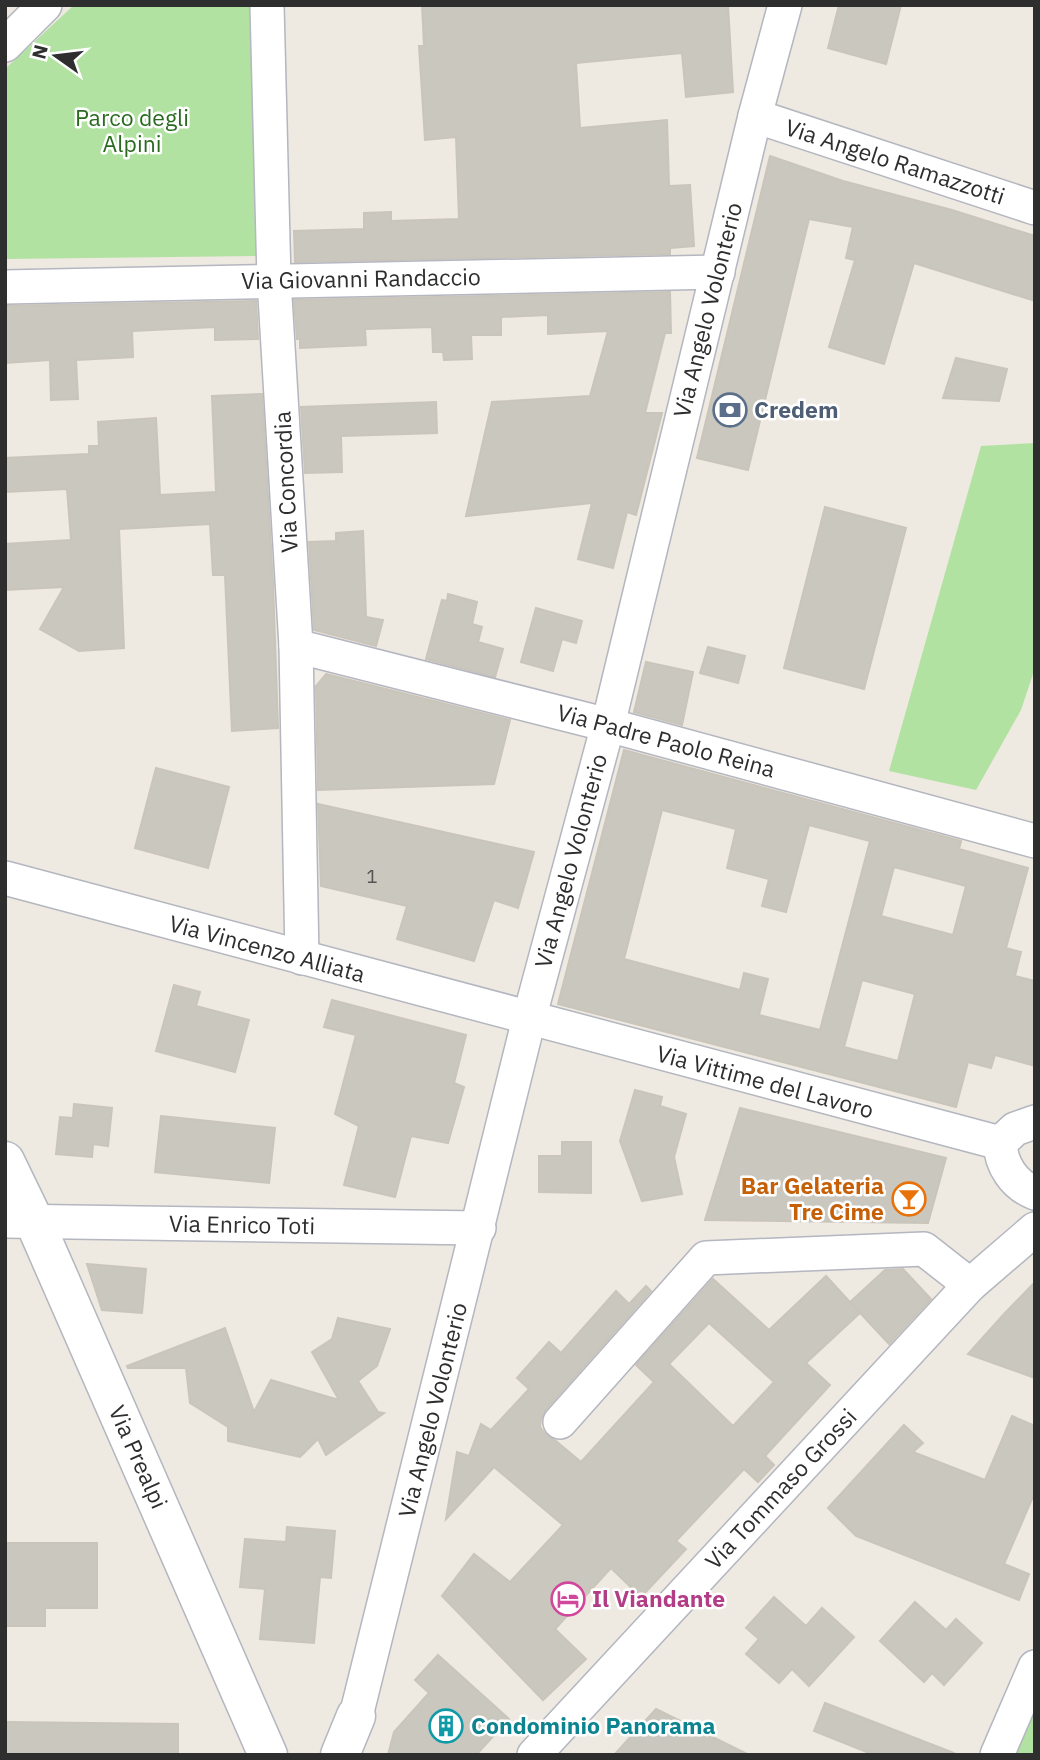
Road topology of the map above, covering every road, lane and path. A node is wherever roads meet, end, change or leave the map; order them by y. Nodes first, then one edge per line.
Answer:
1 (46, 5) edge
2 (267, 5) edge
3 (785, 5) edge
4 (5, 45) edge
5 (755, 116) junction
6 (1035, 208) edge
7 (718, 272) junction
8 (274, 280) junction
9 (5, 287) edge
10 (296, 646) junction
11 (608, 725) junction
12 (1035, 841) edge
13 (5, 878) edge
14 (302, 958) junction
15 (529, 1019) junction
16 (1035, 1122) edge
17 (1000, 1143) junction
18 (5, 1161) edge
19 (1035, 1193) edge
20 (20, 1222) edge
21 (479, 1228) junction
22 (1035, 1229) edge
23 (970, 1286) junction
24 (560, 1422) dead end
25 (1035, 1667) edge
26 (356, 1716) junction
27 (268, 1755) edge
28 (340, 1755) edge
29 (356, 1755) edge
30 (534, 1755) edge
31 (997, 1755) edge

1 - 4 street
2 - 8 street, Via Concordia
3 - 5 street, Via Angelo Volonterio
5 - 6 street, Via Angelo Ramazzotti
5 - 7 street, Via Angelo Volonterio
7 - 8 street, Via Giovanni Randaccio
7 - 11 street, Via Angelo Volonterio
8 - 9 street, Via Giovanni Randaccio
8 - 10 street, Via Concordia
10 - 11 street, Via Padre Paolo Reina
10 - 14 street, Via Concordia
11 - 12 street, Via Padre Paolo Reina
11 - 15 street, Via Angelo Volonterio
13 - 14 street, Via Vincenzo Alliata
14 - 15 street, Via Vincenzo Alliata
15 - 17 street, Via Vittime del Lavoro
15 - 21 street, Via Angelo Volonterio
16 - 17 street
17 - 19 street
18 - 20 street, Via Prealpi
20 - 21 street, Via Enrico Toti
20 - 27 street, Via Prealpi
21 - 26 street, Via Angelo Volonterio
22 - 23 street, Via Tommaso Grossi
23 - 24 street
23 - 30 street, Via Tommaso Grossi
25 - 31 street
26 - 28 street, Via Angelo Volonterio
26 - 29 street, Via Angelo Volonterio

